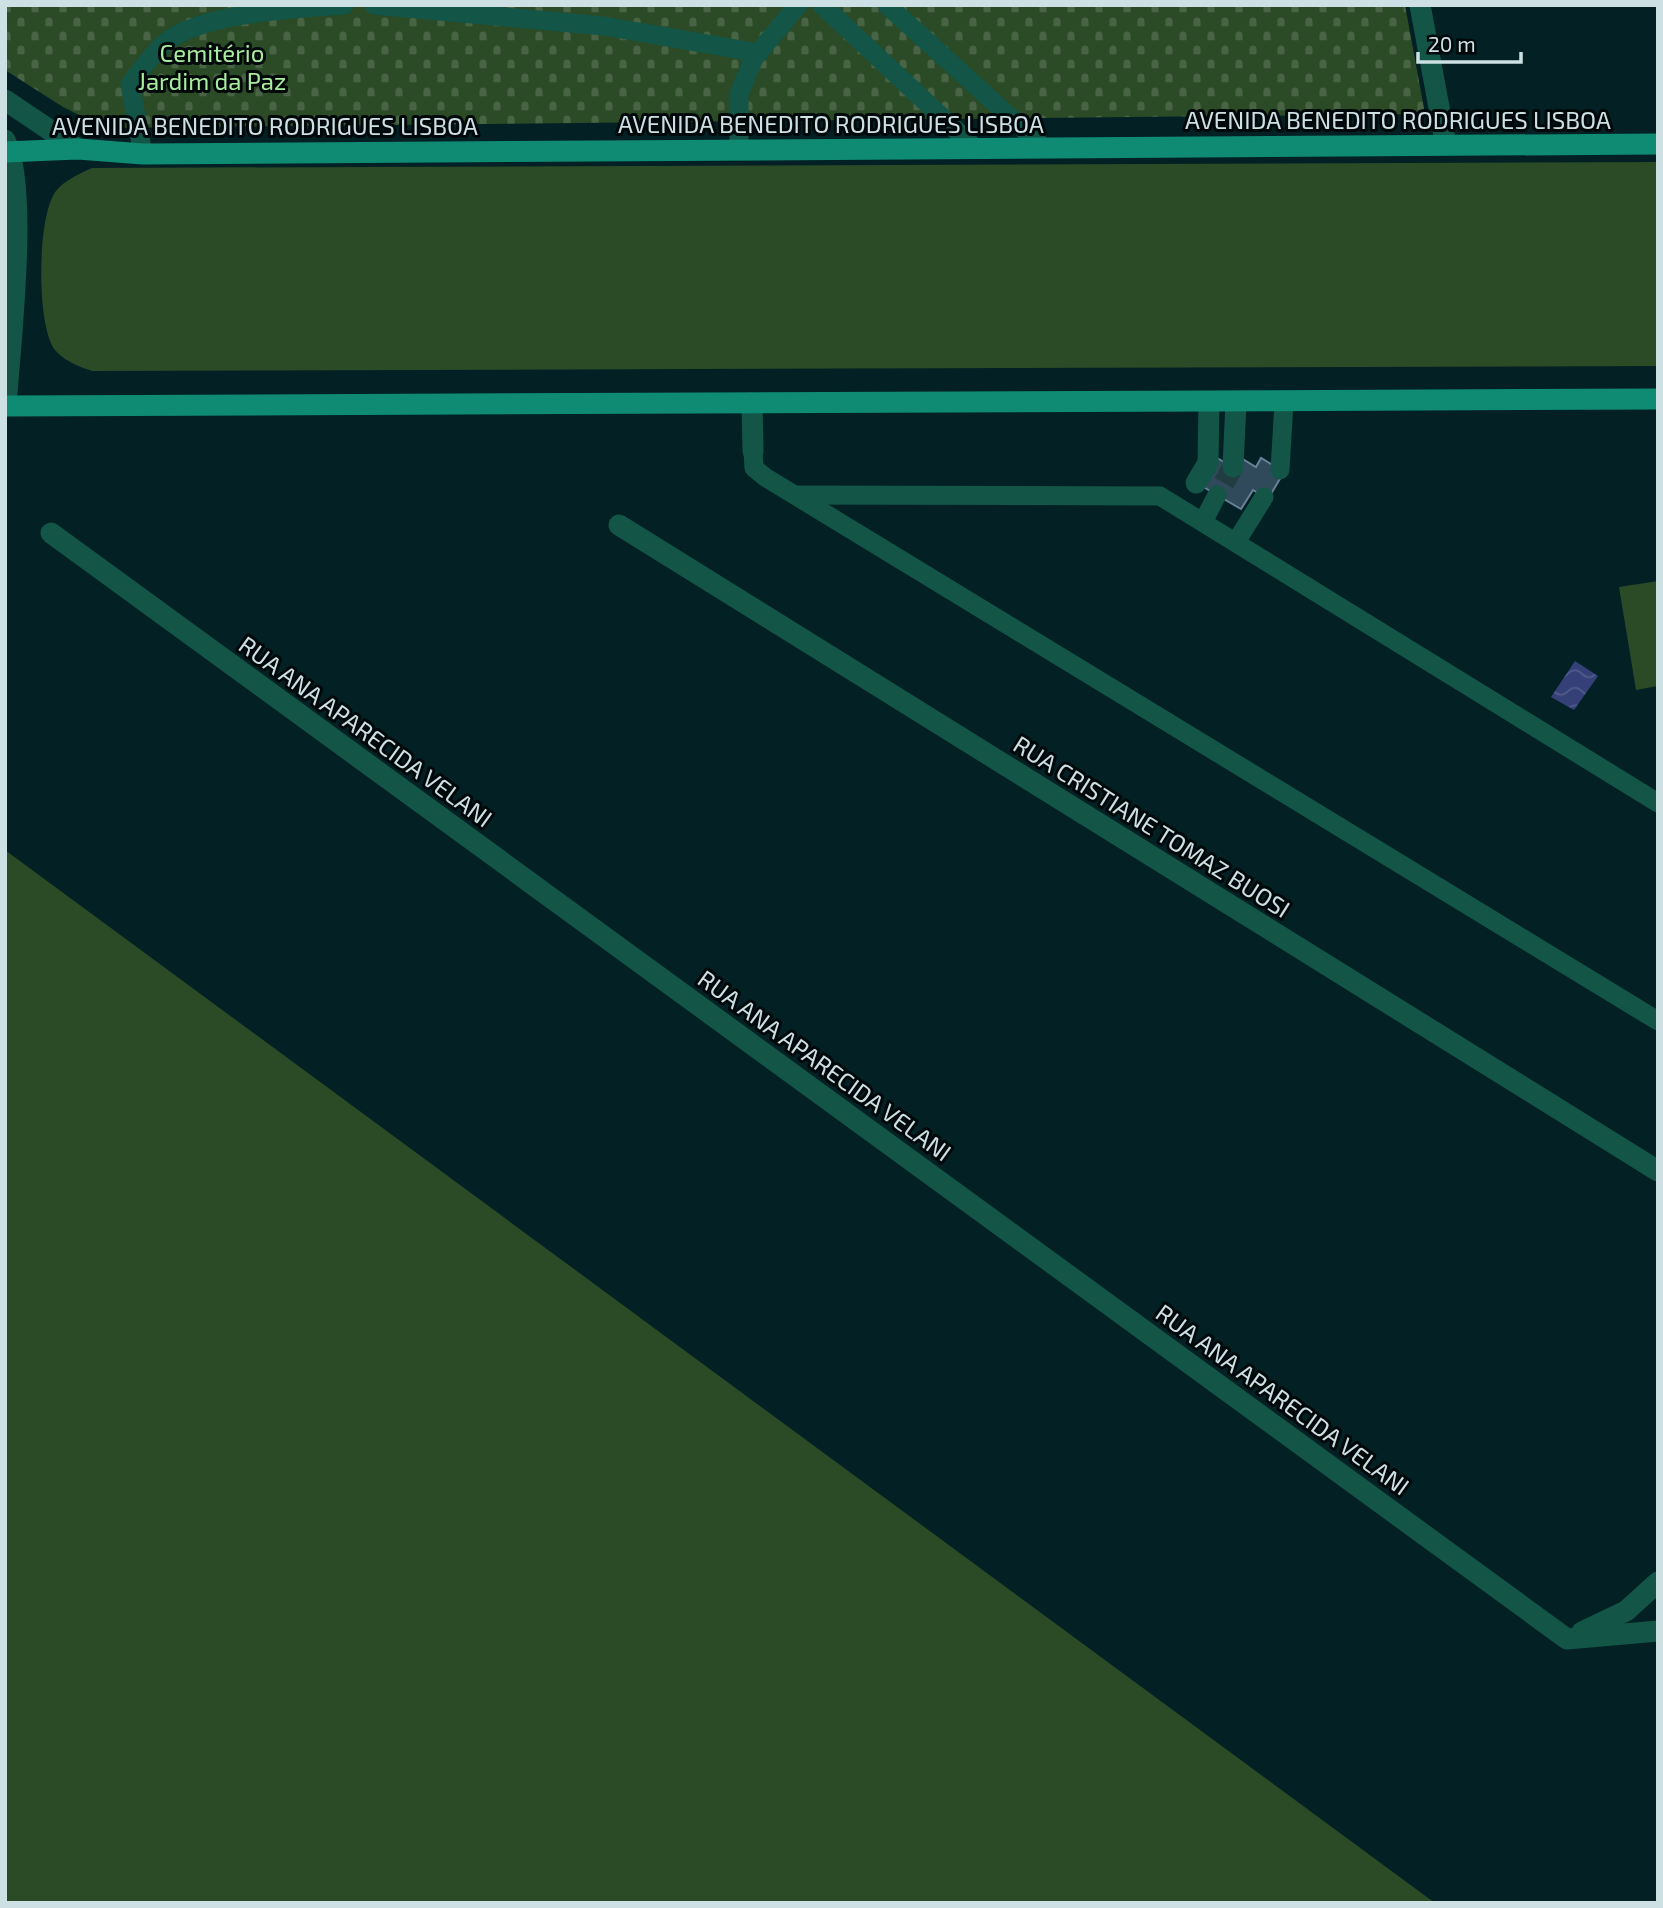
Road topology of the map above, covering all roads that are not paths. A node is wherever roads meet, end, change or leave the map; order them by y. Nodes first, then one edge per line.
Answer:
1 (344, 5) edge
2 (374, 5) edge
3 (799, 5) edge
4 (822, 5) edge
5 (887, 5) edge
6 (1420, 5) edge
7 (758, 53) junction
8 (5, 100) edge
9 (1658, 144) edge
10 (1446, 145) junction
11 (1043, 147) junction
12 (7, 148) edge
13 (975, 148) junction
14 (78, 149) junction
15 (739, 150) junction
16 (143, 154) junction
17 (1658, 399) edge
18 (1209, 402) junction
19 (1236, 402) junction
20 (1284, 402) junction
21 (752, 403) junction
22 (6, 406) edge
23 (753, 451) joint
24 (1233, 467) tunnel mouth
25 (1280, 470) dead end
26 (1196, 483) joint
27 (796, 495) junction
28 (869, 495) junction
29 (1217, 495) tunnel mouth
30 (1264, 496) dead end
31 (1183, 510) junction
32 (1203, 522) junction
33 (619, 524) dead end
34 (51, 533) dead end
35 (861, 534) junction
36 (1236, 542) junction
37 (1658, 803) edge
38 (1658, 1021) edge
39 (1658, 1171) edge
40 (1658, 1582) edge
41 (1658, 1631) edge
42 (1567, 1639) junction

1 - 16 lane
2 - 7 lane
3 - 7 lane
4 - 13 lane
5 - 11 lane
6 - 10 street
7 - 15 lane
8 - 14 street
9 - 10 main road, AVENIDA BENEDITO RODRIGUES LISBOA
10 - 11 main road, AVENIDA BENEDITO RODRIGUES LISBOA
11 - 13 main road, AVENIDA BENEDITO RODRIGUES LISBOA
12 - 14 main road, AVENIDA BENEDITO RODRIGUES LISBOA
12 - 22 street
13 - 15 main road, AVENIDA BENEDITO RODRIGUES LISBOA
14 - 16 main road, AVENIDA BENEDITO RODRIGUES LISBOA
15 - 16 main road, AVENIDA BENEDITO RODRIGUES LISBOA
17 - 20 main road
18 - 19 main road
18 - 21 main road
18 - 26 street
19 - 20 main road
19 - 24 street
20 - 25 lane
21 - 22 main road
21 - 23 street
23 - 27 lane
26 - 31 lane
27 - 28 lane
27 - 35 lane
28 - 31 lane
28 - 35 lane
29 - 32 lane
30 - 36 lane
31 - 32 lane
32 - 36 lane
33 - 39 street, RUA CRISTIANE TOMAZ BUOSI
34 - 42 street, RUA ANA APARECIDA VELANI
35 - 38 lane
36 - 37 lane
40 - 42 street
41 - 42 street

